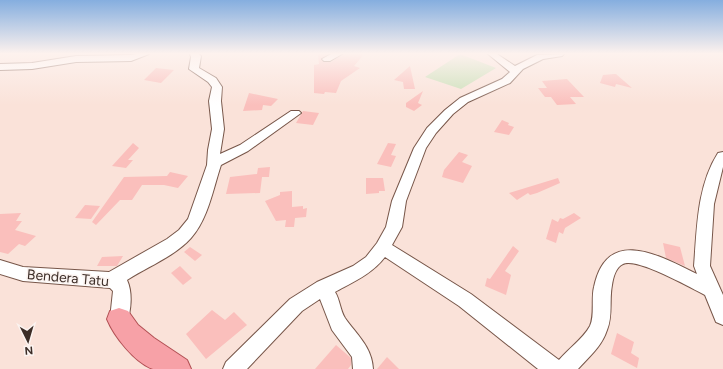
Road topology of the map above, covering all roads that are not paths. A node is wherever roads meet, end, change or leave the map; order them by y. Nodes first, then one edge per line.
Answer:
1 (196, 71) edge
2 (514, 71) edge
3 (295, 113) dead end
4 (723, 156) edge
5 (214, 163) junction
6 (383, 248) junction
7 (0, 267) edge
8 (111, 280) junction
9 (323, 288) junction
10 (712, 290) junction
11 (723, 316) edge
12 (119, 319) joint
13 (178, 369) edge
14 (233, 369) edge
15 (364, 369) edge
16 (554, 369) edge
17 (564, 369) edge

1 - 5 street
2 - 6 street
3 - 5 street
4 - 10 street
5 - 8 street
6 - 9 street
6 - 16 street
7 - 8 street, Bendera Tatu
8 - 12 street, Bendera Tatu
9 - 14 street
9 - 15 street
10 - 11 street
10 - 17 street
12 - 13 main road, Bendera Tatu

